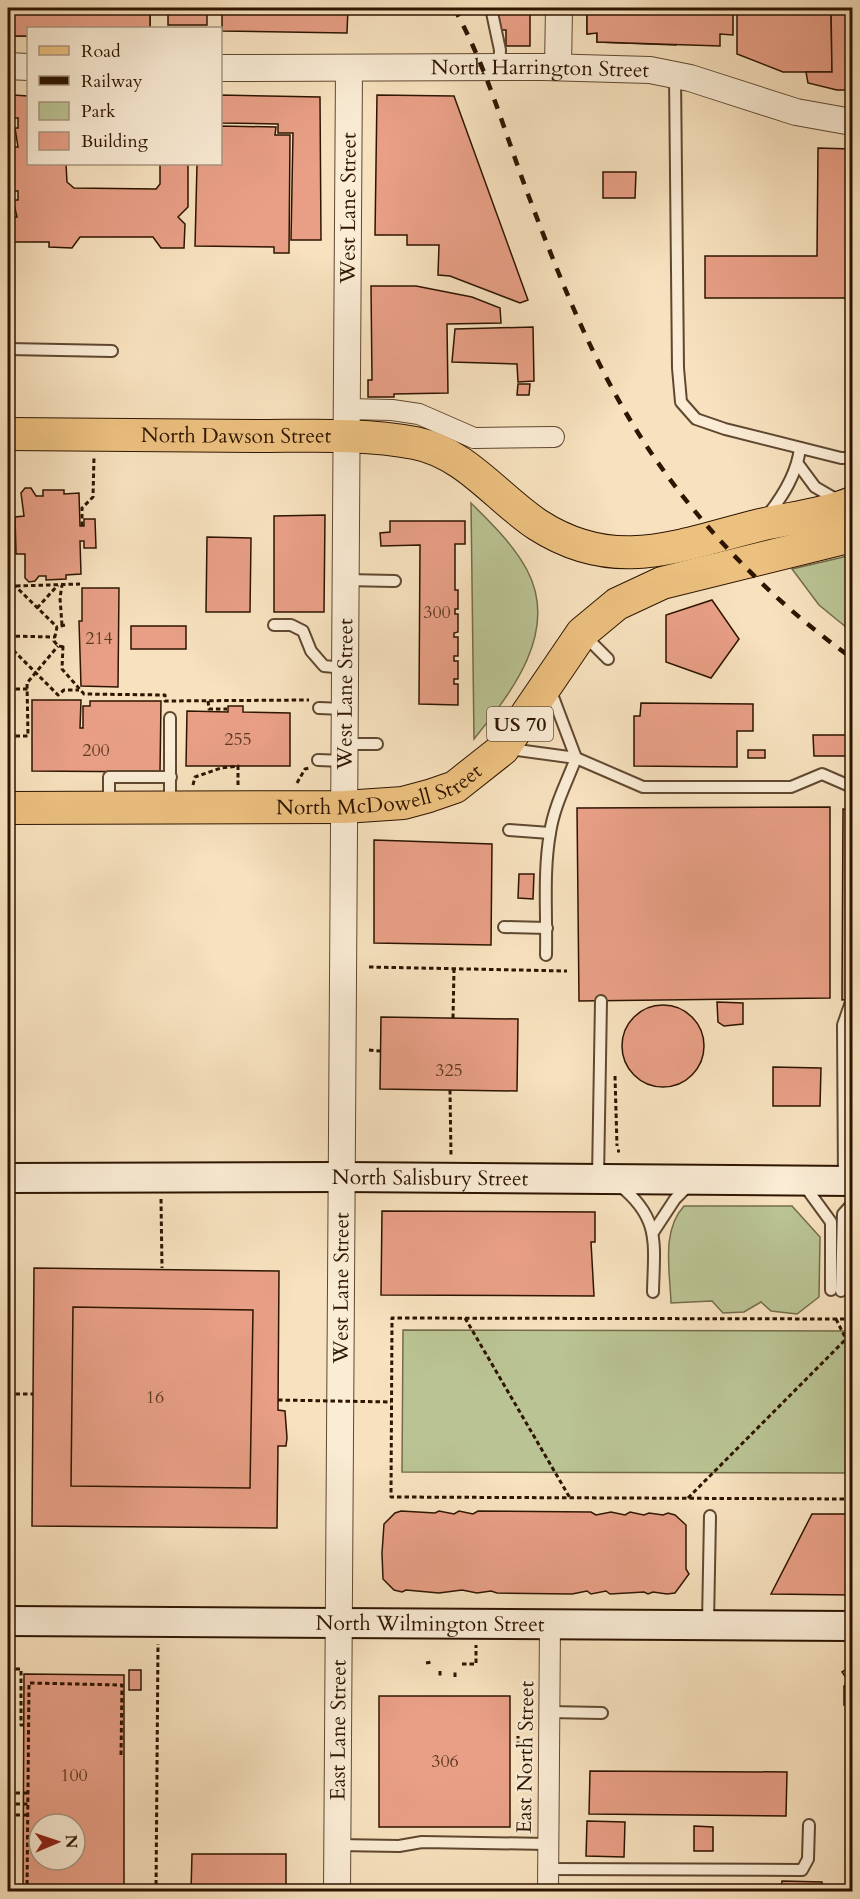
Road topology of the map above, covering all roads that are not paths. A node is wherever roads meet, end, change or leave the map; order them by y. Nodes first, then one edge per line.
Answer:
1 (491, 8) edge
2 (559, 8) edge
3 (8, 66) edge
4 (27, 67) edge
5 (498, 67) junction
6 (558, 67) junction
7 (222, 68) edge
8 (350, 69) junction
9 (675, 75) junction
10 (852, 122) edge
11 (8, 349) edge
12 (112, 351) dead end
13 (346, 423) junction
14 (8, 434) edge
15 (554, 437) dead end
16 (800, 448) junction
17 (467, 451) junction
18 (852, 458) edge
19 (798, 464) junction
20 (850, 505) edge
21 (760, 525) junction
22 (852, 536) edge
23 (345, 580) junction
24 (395, 581) dead end
25 (274, 624) dead end
26 (582, 633) junction
27 (608, 660) dead end
28 (345, 668) junction
29 (548, 683) junction
30 (318, 704) road end
31 (344, 709) junction
32 (171, 718) dead end
33 (377, 744) dead end
34 (503, 748) junction
35 (344, 752) junction
36 (576, 758) junction
37 (318, 760) dead end
38 (852, 787) edge
39 (170, 792) junction
40 (344, 807) junction
41 (8, 808) edge
42 (509, 830) dead end
43 (550, 833) junction
44 (504, 927) dead end
45 (547, 928) junction
46 (546, 955) dead end
47 (852, 999) edge
48 (601, 1001) dead end
49 (612, 1165) junction
50 (341, 1177) junction
51 (8, 1178) edge
52 (694, 1179) junction
53 (800, 1181) junction
54 (850, 1189) edge
55 (654, 1231) junction
56 (653, 1292) dead end
57 (340, 1389) joint
58 (710, 1516) dead end
59 (8, 1621) edge
60 (339, 1622) junction
61 (550, 1623) junction
62 (708, 1624) junction
63 (852, 1626) edge
64 (549, 1712) junction
65 (602, 1713) dead end
66 (809, 1825) dead end
67 (548, 1844) junction
68 (337, 1845) junction
69 (548, 1869) junction
70 (337, 1892) edge
71 (548, 1892) edge

1 - 5 lane
2 - 6 street
3 - 4 street
5 - 6 street, North Harrington Street
5 - 8 street, North Harrington Street
6 - 9 street, North Harrington Street
7 - 8 street, North Harrington Street
8 - 13 street, West Lane Street
9 - 10 street, North Harrington Street
9 - 16 lane
11 - 12 lane
13 - 14 main road, North Dawson Street
13 - 17 main road, North Dawson Street
13 - 23 street, West Lane Street
15 - 17 street, North Dawson Street
16 - 18 lane
16 - 19 lane
17 - 21 main road, North Dawson Street
19 - 20 lane
19 - 21 lane
20 - 21 main road, North Dawson Street
22 - 26 main road, North McDowell Street / US 70
23 - 24 lane
23 - 28 street, West Lane Street
25 - 28 lane
26 - 27 lane
26 - 29 main road, North McDowell Street / US 70
28 - 31 street, West Lane Street
29 - 34 main road, North McDowell Street / US 70
29 - 36 lane
30 - 31 lane
31 - 35 street, West Lane Street
32 - 39 lane
33 - 35 lane
34 - 36 lane
34 - 40 main road, North McDowell Street / US 70
35 - 37 lane
35 - 40 street, West Lane Street
36 - 38 lane
36 - 43 lane
39 - 40 main road, North McDowell Street / US 70
39 - 41 main road, North McDowell Street / US 70
40 - 50 street, West Lane Street
42 - 43 lane
43 - 45 lane
44 - 45 lane
45 - 46 lane
47 - 54 lane
48 - 49 lane
49 - 50 main road, North Salisbury Street
49 - 52 main road, North Salisbury Street
49 - 55 lane
50 - 51 main road, North Salisbury Street
50 - 57 street, West Lane Street
52 - 53 main road, North Salisbury Street
52 - 55 lane
53 - 54 main road, North Salisbury Street
53 - 54 lane
55 - 56 lane
57 - 60 street, East Lane Street
58 - 62 lane
59 - 60 main road, North Wilmington Street
60 - 61 main road, North Wilmington Street
60 - 68 street, East Lane Street
61 - 62 main road, North Wilmington Street
61 - 64 street, East North Street
62 - 63 main road, North Wilmington Street
64 - 65 lane
64 - 67 street, East North Street
66 - 69 lane
67 - 68 lane
67 - 69 street, East North Street
68 - 70 street, East Lane Street
69 - 71 street, East North Street

